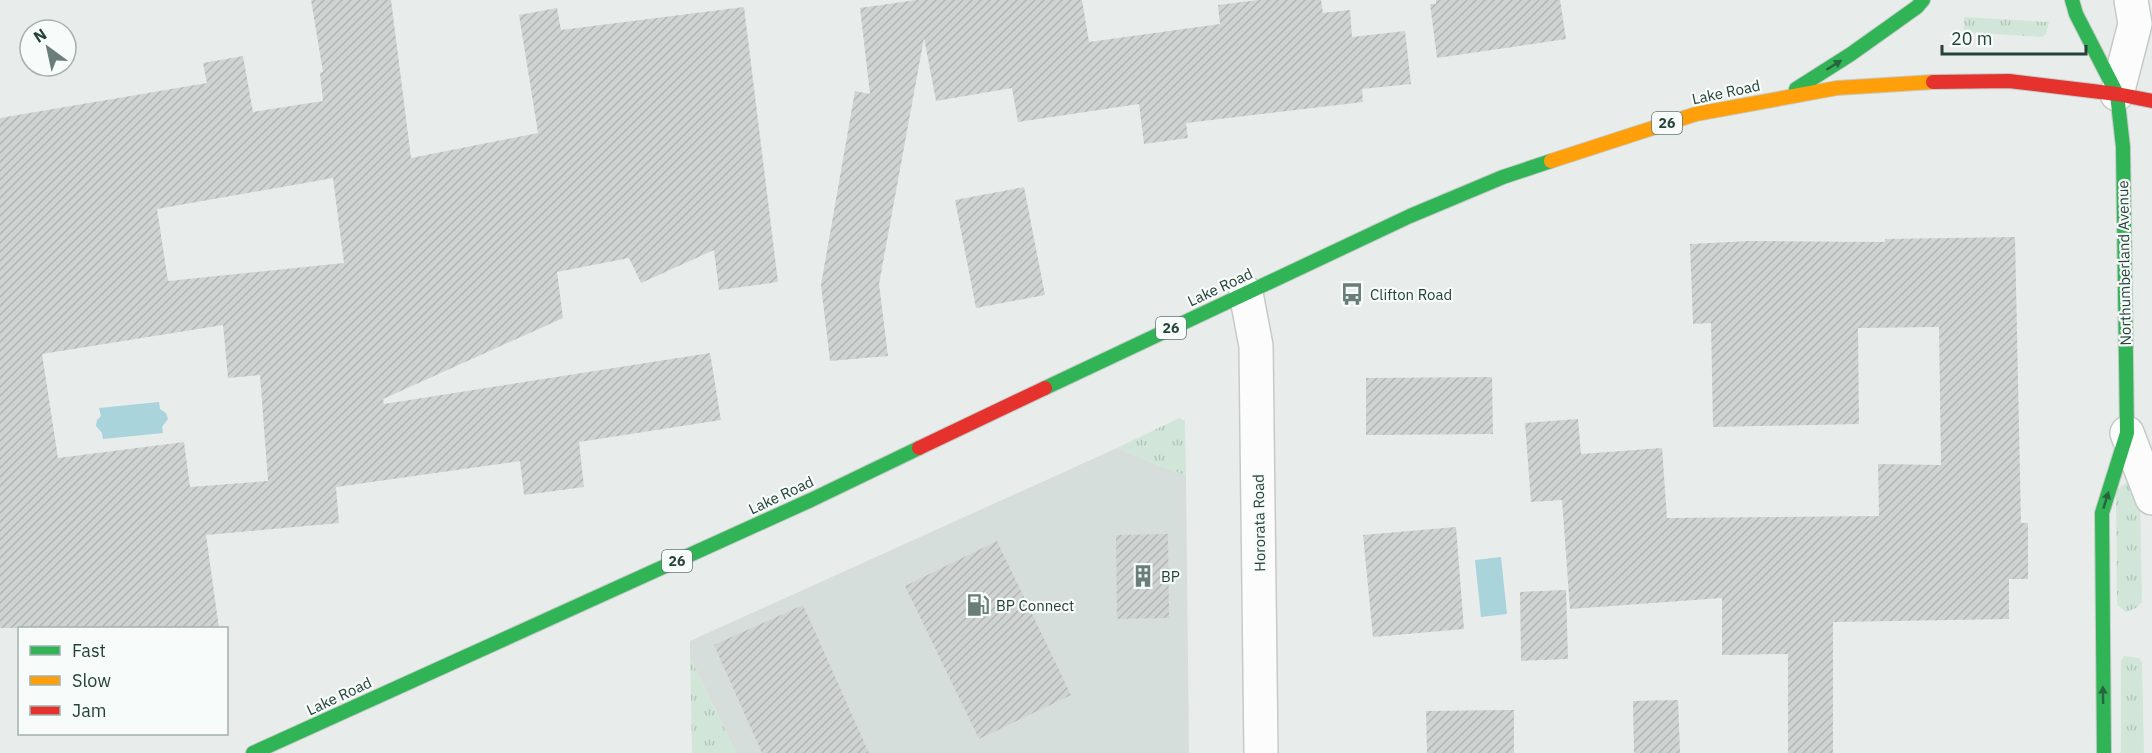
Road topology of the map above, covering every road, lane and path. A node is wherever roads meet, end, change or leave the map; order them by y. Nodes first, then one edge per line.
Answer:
1 (1923, 0) edge
2 (2072, 0) edge
3 (2131, 0) edge
4 (2117, 94) junction
5 (1784, 96) junction
6 (2152, 101) edge
7 (1246, 293) junction
8 (2127, 433) junction
9 (2152, 498) edge
10 (253, 753) edge
11 (1261, 753) edge
12 (2104, 753) edge

5 -> 1 main road
2 - 4 main road
3 - 4 street
4 - 5 main road, Lake Road / 26
4 - 6 main road, Lake Road / 26
4 - 8 main road, Northumberland Avenue
5 - 7 main road, Lake Road / 26
7 - 10 main road, Lake Road / 26
7 - 11 street, Hororata Road
8 - 9 street, Northumberland Avenue
12 -> 8 main road, Northumberland Avenue

